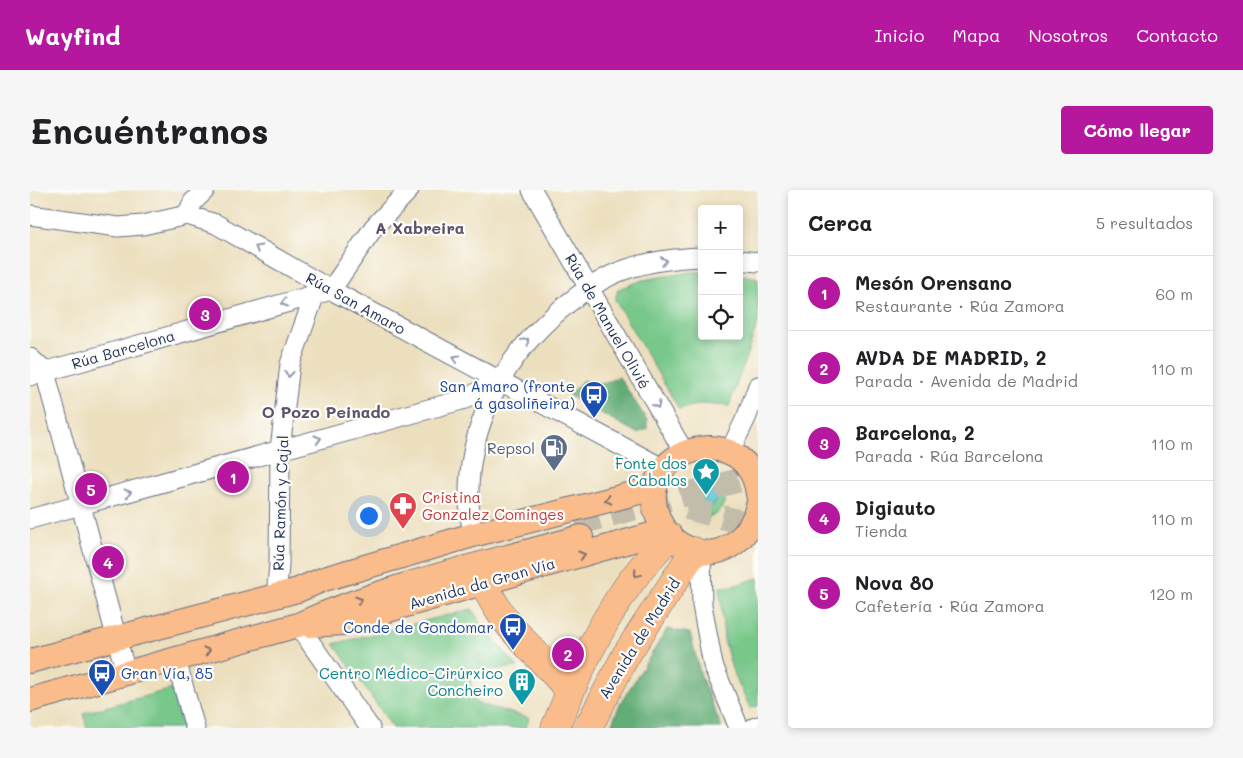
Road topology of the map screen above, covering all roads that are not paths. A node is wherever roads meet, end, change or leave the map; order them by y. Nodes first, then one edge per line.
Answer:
1 (205, 190) edge
2 (409, 190) edge
3 (532, 190) edge
4 (30, 215) edge
5 (187, 215) junction
6 (698, 257) edge
7 (743, 260) edge
8 (758, 262) edge
9 (588, 287) junction
10 (323, 292) junction
11 (30, 358) edge
12 (38, 374) edge
13 (499, 381) junction
14 (758, 386) edge
15 (280, 450) junction
16 (684, 452) junction
17 (744, 459) edge
18 (659, 479) junction
19 (80, 506) junction
20 (756, 518) edge
21 (30, 520) edge
22 (666, 533) junction
23 (473, 535) junction
24 (698, 551) junction
25 (484, 582) junction
26 (287, 593) junction
27 (298, 625) junction
28 (116, 638) junction
29 (176, 660) junction
30 (30, 661) edge
31 (126, 673) junction
32 (570, 692) junction
33 (30, 700) edge
34 (758, 726) edge
35 (195, 728) edge
36 (370, 728) edge
37 (556, 728) edge
38 (588, 728) edge
39 (739, 728) edge
40 (753, 728) edge

1 - 5 street
2 - 10 street, Rúa Ramón y Cajal
3 - 9 street, Rúa de Manuel Olivié
4 - 5 street
10 -> 5 street, Rúa San Amaro
9 -> 6 street
7 - 8 street
13 -> 9 street
9 -> 16 street, Rúa de Manuel Olivié
10 -> 12 street, Rúa Barcelona
13 -> 10 street, Rúa San Amaro
10 -> 15 street, Rúa Ramón y Cajal
11 - 12 street
12 - 19 street
15 -> 13 street
13 - 18 street, Rúa San Amaro
13 - 23 street
14 - 17 street
19 -> 15 street
15 - 26 street, Rúa Ramón y Cajal
16 - 17 main road
16 - 18 main road
17 - 20 main road
18 - 22 main road
18 -> 23 main road, Avenida da Gran Vía
19 - 21 street
19 - 28 street
20 - 24 main road
22 - 24 main road
25 -> 22 main road, Avenida da Gran Vía
22 -> 32 highway, Avenida de Madrid
23 - 26 main road, Avenida da Gran Vía
24 - 38 highway, Avenida de Madrid
24 - 39 street
25 - 27 main road, Avenida da Gran Vía
25 - 32 highway
27 -> 26 main road, Avenida da Gran Vía
26 - 28 main road, Avenida da Gran Vía
29 -> 27 main road, Avenida da Gran Vía
27 - 36 street
28 - 30 main road, Avenida da Gran Vía
28 - 31 street
29 - 31 main road, Avenida da Gran Vía
29 - 35 street
31 - 33 main road, Avenida da Gran Vía
32 - 37 highway, Avenida de Madrid
34 - 40 street

